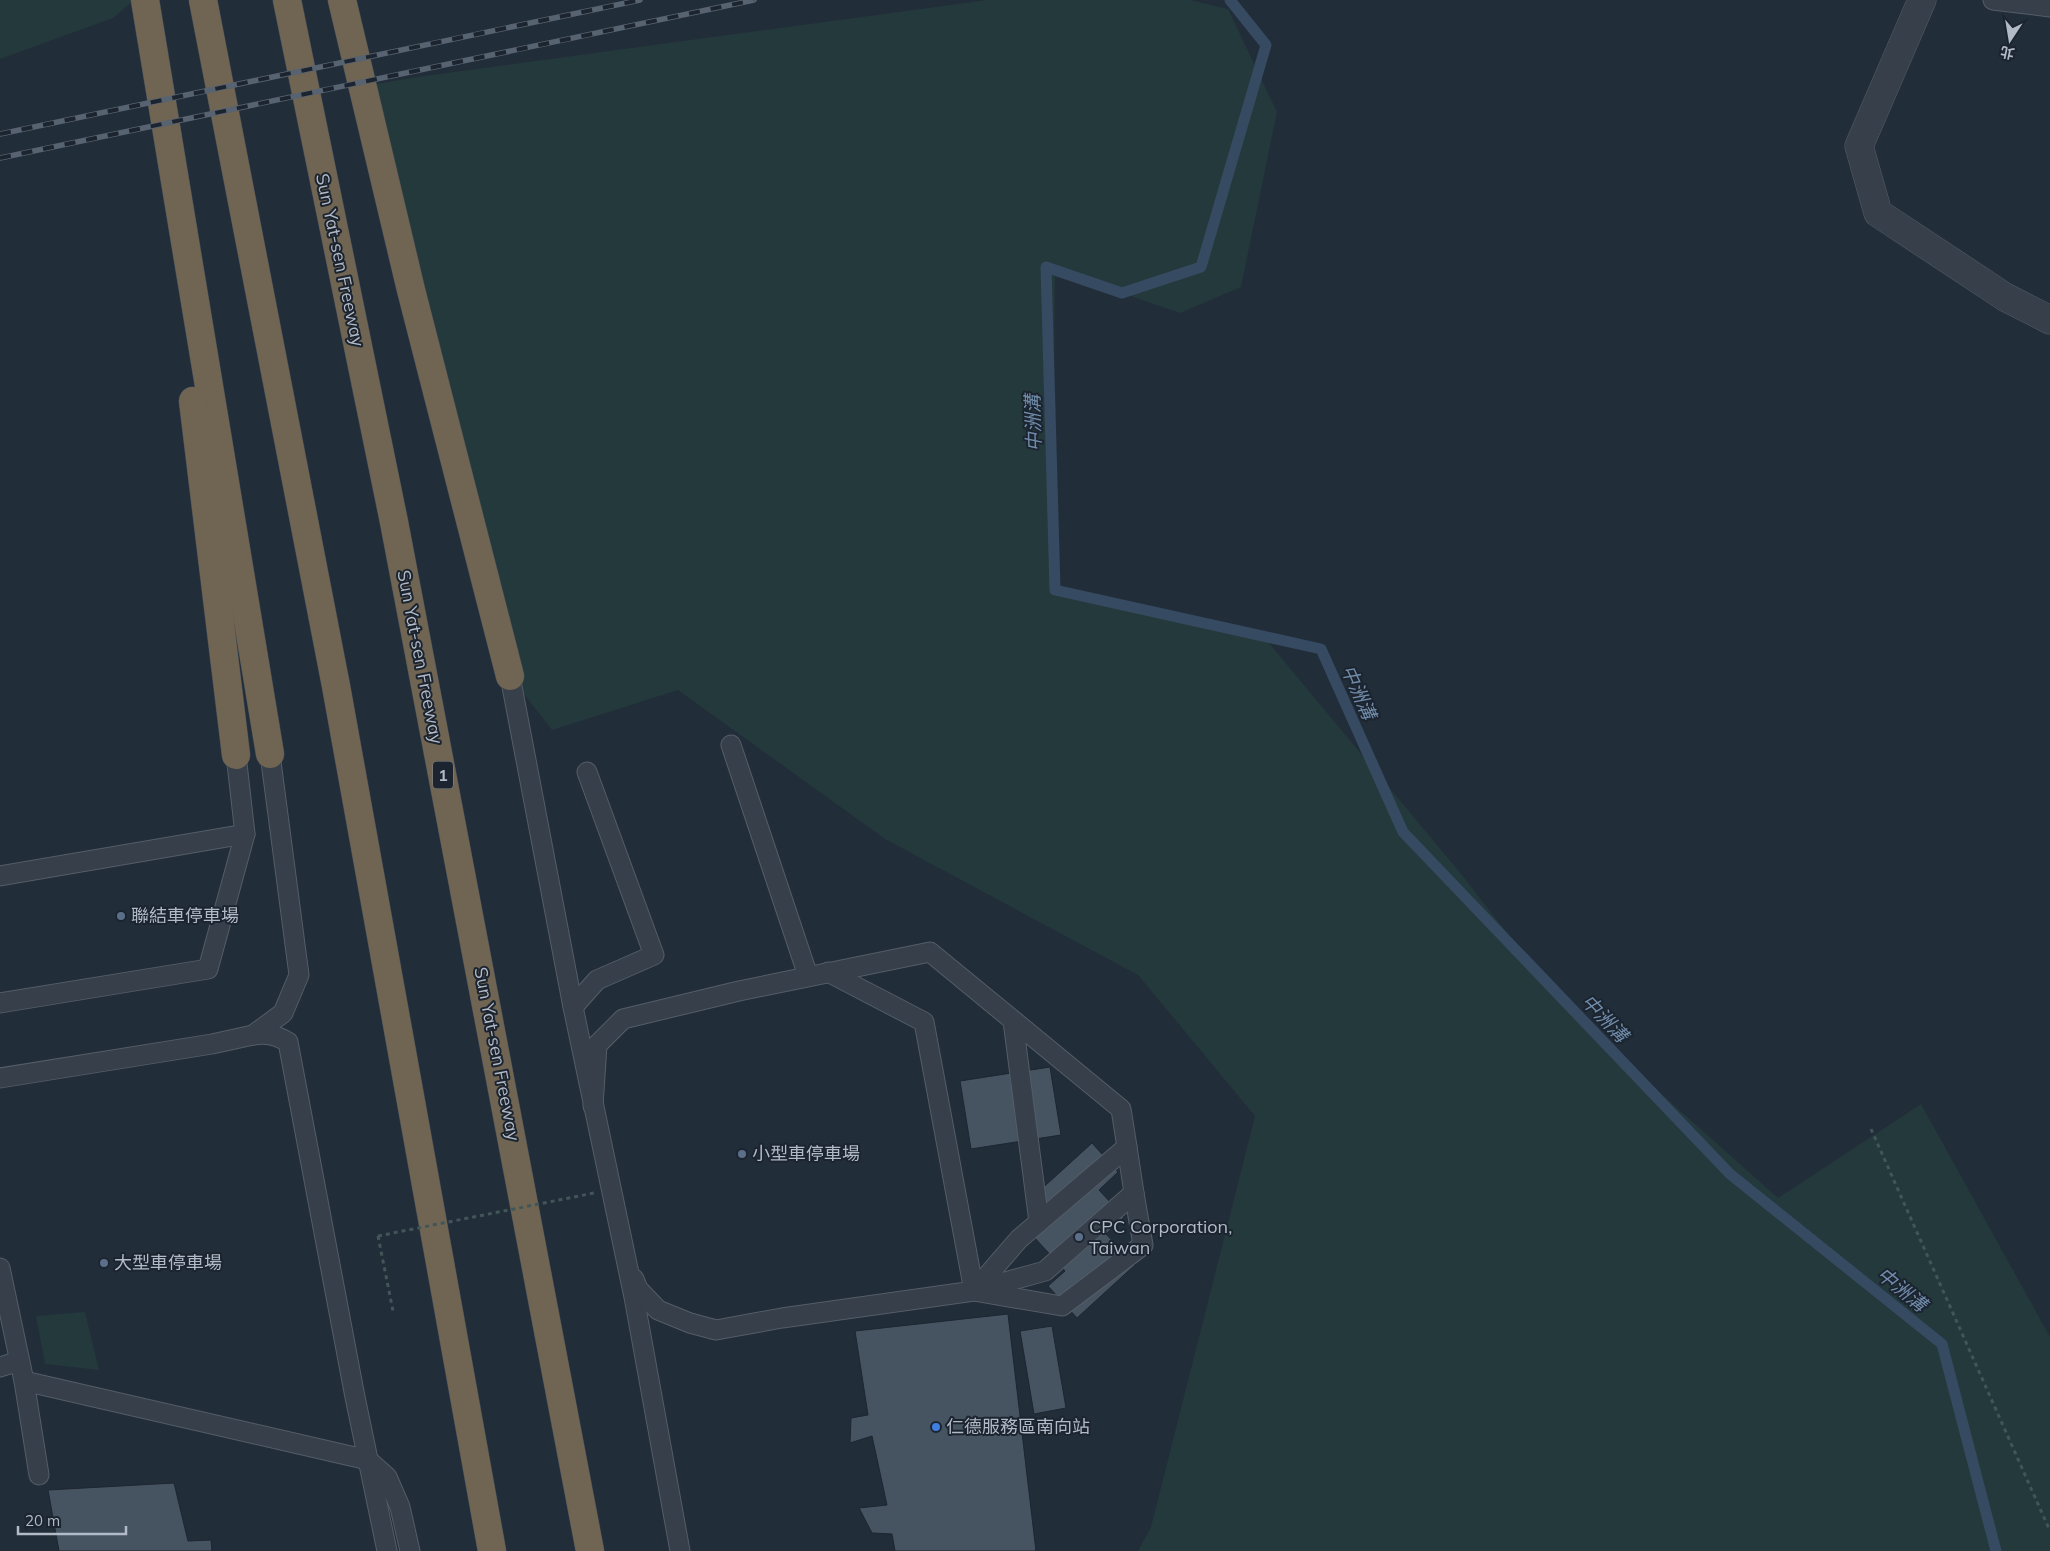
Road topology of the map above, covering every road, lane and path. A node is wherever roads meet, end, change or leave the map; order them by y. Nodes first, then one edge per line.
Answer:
1 (145, 0) edge
2 (204, 0) edge
3 (287, 0) edge
4 (342, 0) edge
5 (1922, 0) edge
6 (1993, 0) edge
7 (2050, 7) edge
8 (2050, 320) edge
9 (510, 676) joint
10 (731, 745) dead end
11 (270, 754) joint
12 (236, 755) joint
13 (587, 772) dead end
14 (245, 834) junction
15 (0, 876) edge
16 (828, 972) junction
17 (808, 976) junction
18 (0, 1003) edge
19 (573, 1007) junction
20 (1013, 1020) junction
21 (253, 1035) junction
22 (0, 1078) edge
23 (593, 1106) junction
24 (1871, 1129) dead end
25 (1128, 1147) junction
26 (594, 1193) dead end
27 (1134, 1193) junction
28 (1040, 1222) junction
29 (627, 1261) junction
30 (0, 1268) edge
31 (974, 1291) junction
32 (394, 1311) dead end
33 (19, 1361) junction
34 (0, 1367) edge
35 (24, 1381) junction
36 (368, 1460) junction
37 (39, 1475) dead end
38 (2050, 1530) edge
39 (387, 1551) edge
40 (410, 1551) edge
41 (492, 1551) edge
42 (590, 1551) edge
43 (680, 1551) edge

1 - 11 highway
1 - 12 highway
2 - 41 highway
3 - 42 highway, Sun Yat-sen Freeway / 1
4 - 9 highway
5 - 8 street
6 - 7 lane
9 - 19 lane
10 - 17 lane
11 - 21 lane
12 - 14 lane
13 - 19 lane
14 - 15 lane
14 - 18 lane
16 - 17 lane
16 - 20 lane
16 - 31 lane
17 - 23 lane
19 - 23 lane
20 - 25 lane
20 - 28 lane
21 - 22 lane
21 - 36 lane
23 - 29 lane
24 - 38 path
25 - 27 lane
25 - 28 lane
26 - 32 path, bridge
27 - 31 lane
27 - 31 lane
28 - 31 lane
29 - 31 lane
29 - 43 lane
30 - 33 lane
33 - 34 lane
33 - 35 lane
35 - 36 lane
35 - 37 lane
36 - 39 lane
36 - 40 lane

